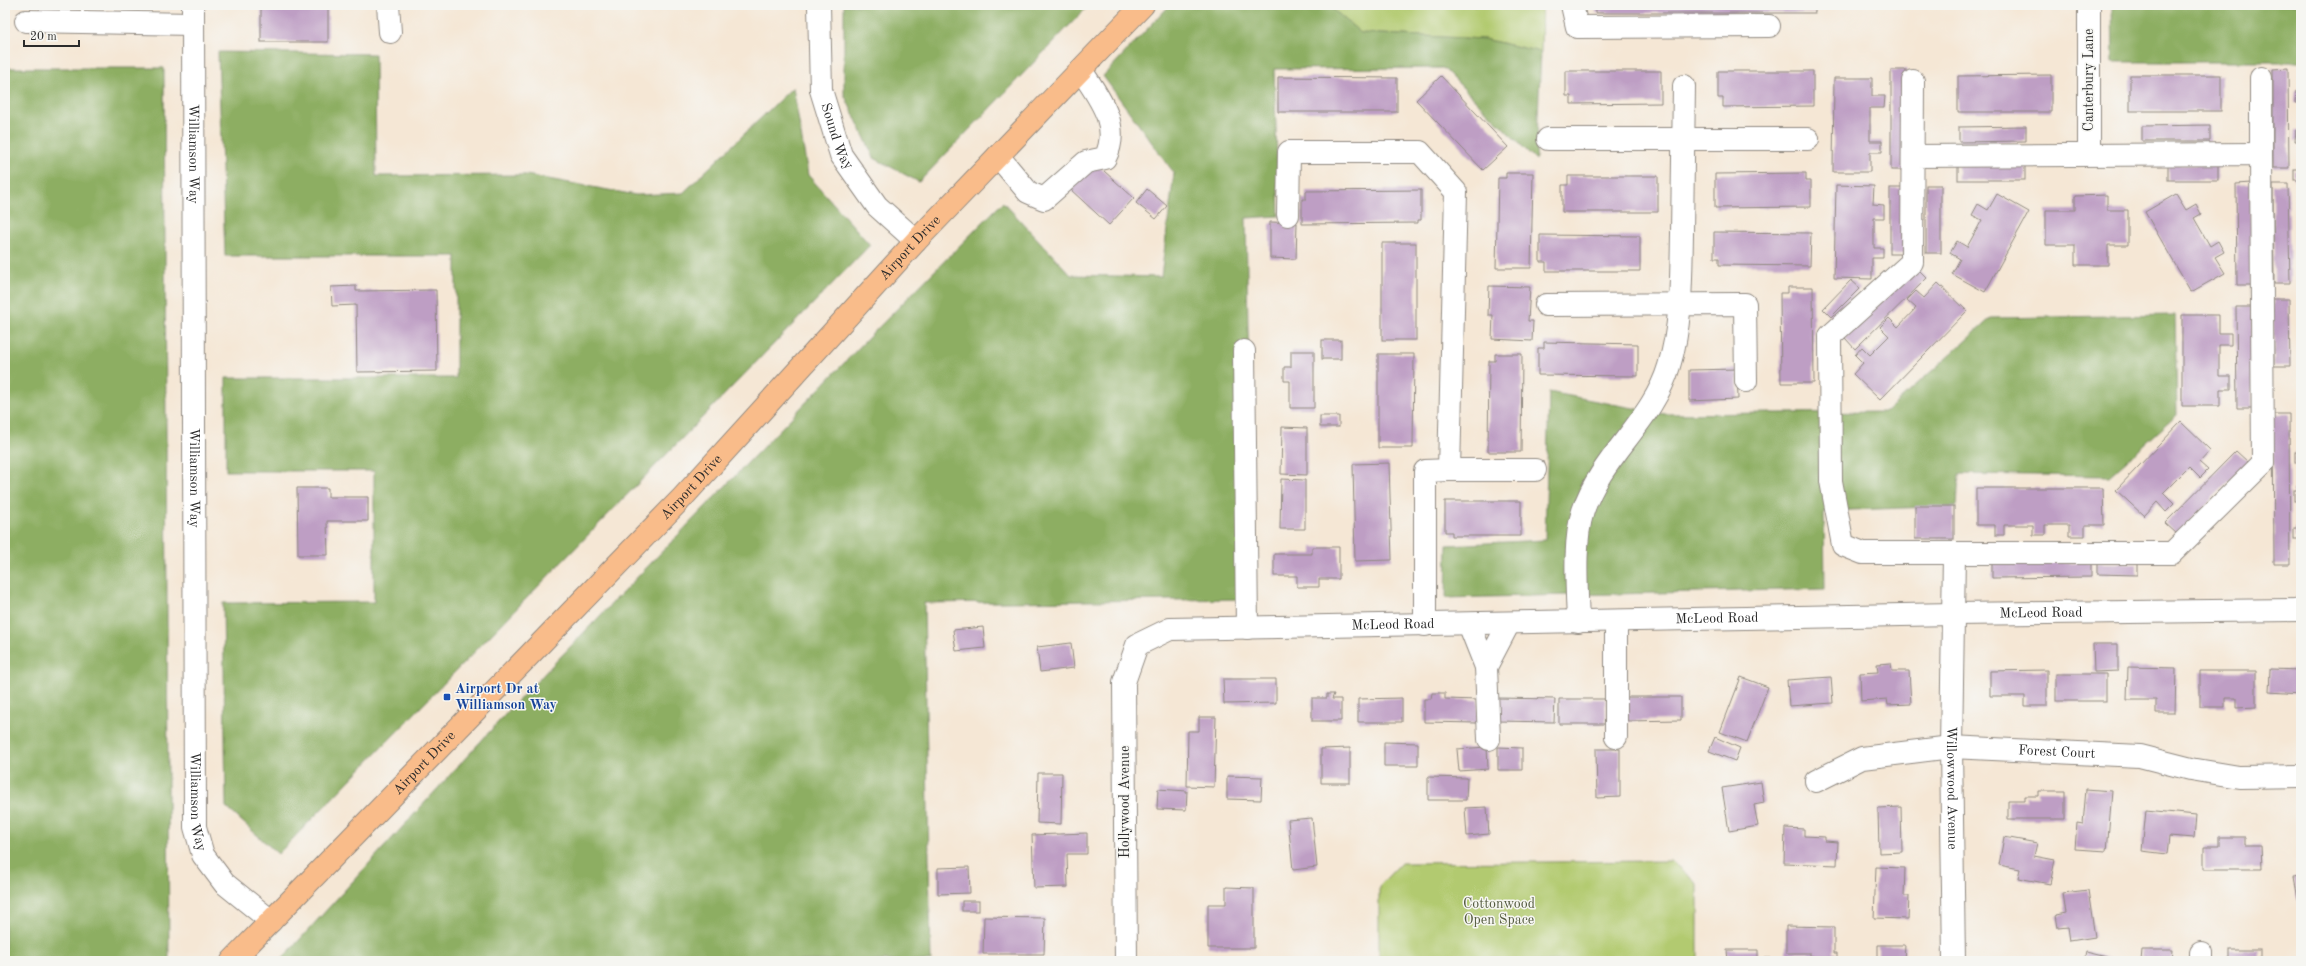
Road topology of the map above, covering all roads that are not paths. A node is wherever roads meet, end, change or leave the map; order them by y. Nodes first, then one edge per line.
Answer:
1 (388, 5) edge
2 (819, 5) edge
3 (1143, 5) edge
4 (1572, 5) edge
5 (2089, 5) edge
6 (193, 14) edge
7 (26, 21) dead end
8 (1769, 26) dead end
9 (390, 32) dead end
10 (1081, 70) junction
11 (2261, 78) dead end
12 (1913, 81) dead end
13 (1684, 86) dead end
14 (1808, 138) dead end
15 (1548, 139) dead end
16 (1683, 139) junction
17 (2089, 154) junction
18 (2261, 154) junction
19 (998, 156) junction
20 (1913, 156) junction
21 (1288, 215) dead end
22 (916, 240) junction
23 (1681, 304) junction
24 (1546, 305) dead end
25 (1244, 351) dead end
26 (1746, 381) dead end
27 (1449, 470) junction
28 (1535, 470) dead end
29 (1954, 554) junction
30 (2301, 610) edge
31 (1952, 614) junction
32 (1578, 622) junction
33 (1616, 622) junction
34 (1509, 623) junction
35 (1469, 624) junction
36 (1426, 625) junction
37 (1247, 628) junction
38 (1137, 645) joint
39 (1486, 667) junction
40 (1616, 737) dead end
41 (1489, 739) dead end
42 (1951, 747) junction
43 (2301, 776) edge
44 (1816, 781) dead end
45 (271, 921) junction
46 (232, 961) edge
47 (1126, 961) edge
48 (1954, 961) edge

1 - 9 street
2 - 22 street, Sound Way
3 - 10 main road, Airport Drive
4 - 8 street
5 - 17 street, Canterbury Lane
6 - 7 street
6 - 45 street, Williamson Way
10 - 19 main road, Airport Drive
10 - 19 street
11 - 18 street
12 - 20 street
13 - 16 street
14 - 16 street
15 - 16 street
16 - 23 street
17 - 18 street
17 - 20 street
18 - 29 street
19 - 22 main road, Airport Drive
20 - 29 street
21 - 27 street
22 - 45 main road, Airport Drive
23 - 24 street
23 - 26 street
23 - 32 street
25 - 37 street
27 - 28 street
27 - 36 street
29 - 31 street, Willowwood Avenue
30 - 31 street, McLeod Road
31 - 33 street, McLeod Road
31 - 42 street, Willowwood Avenue
32 - 33 street, McLeod Road
32 - 34 street, McLeod Road
33 - 40 street
34 - 35 street, McLeod Road
34 - 39 street
35 - 36 street, McLeod Road
35 - 39 street
36 - 37 street, McLeod Road
37 - 38 street, McLeod Road
38 - 47 street, Hollywood Avenue
39 - 41 street
42 - 43 street, Forest Court
42 - 44 street, Forest Court
42 - 48 street, Willowwood Avenue
45 - 46 main road, Airport Drive

